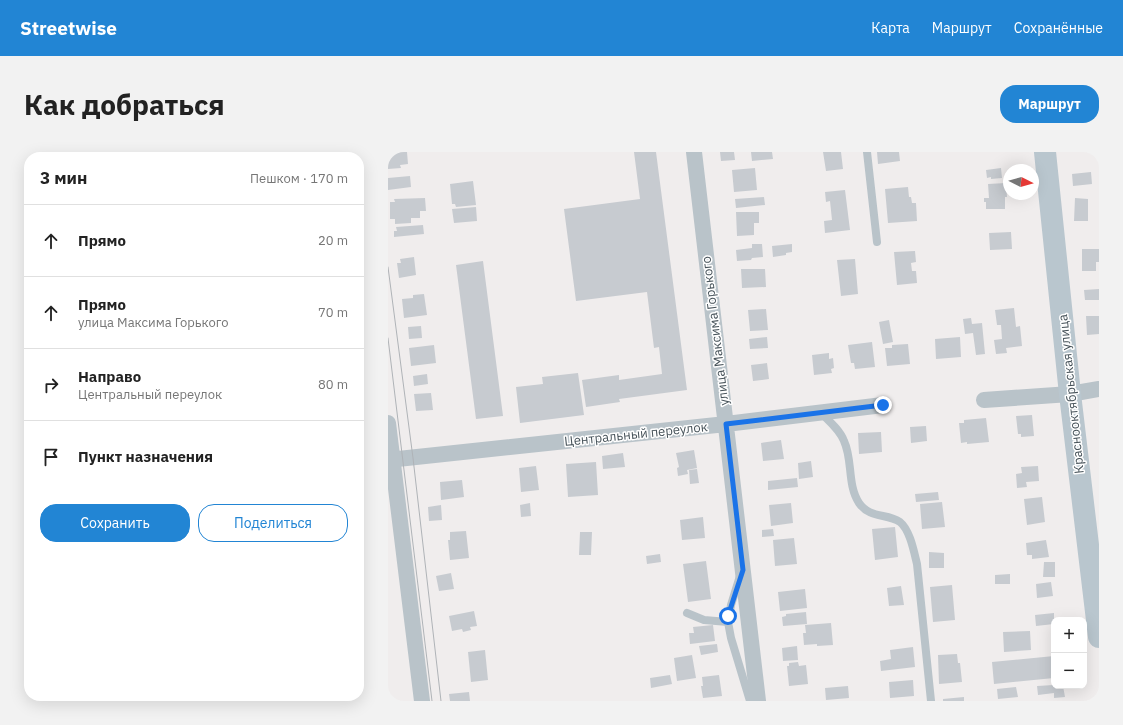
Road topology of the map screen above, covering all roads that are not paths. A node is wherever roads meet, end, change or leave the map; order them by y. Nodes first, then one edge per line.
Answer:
1 (694, 152) edge
2 (867, 152) edge
3 (1045, 152) edge
4 (877, 242) dead end
5 (1099, 389) edge
6 (1070, 394) junction
7 (984, 400) dead end
8 (883, 405) dead end
9 (820, 412) junction
10 (388, 423) edge
11 (726, 424) junction
12 (390, 459) edge
13 (743, 570) junction
14 (687, 613) dead end
15 (728, 622) junction
16 (1099, 637) edge
17 (422, 701) edge
18 (750, 701) edge
19 (758, 701) edge
20 (931, 701) edge

1 - 11 street, улица Максима Горького
2 - 4 lane
3 - 6 main road, Краснооктябрьская улица
5 - 6 street
6 - 7 street
6 - 16 main road, Краснооктябрьская улица
8 - 9 street, Центральный переулок
9 - 11 street, Центральный переулок
9 - 20 lane
10 - 12 street
11 - 12 street, Центральный переулок
11 - 13 street, улица Максима Горького
12 - 17 street
13 - 15 lane
13 - 19 street, улица Максима Горького
14 - 15 lane
15 - 18 lane

